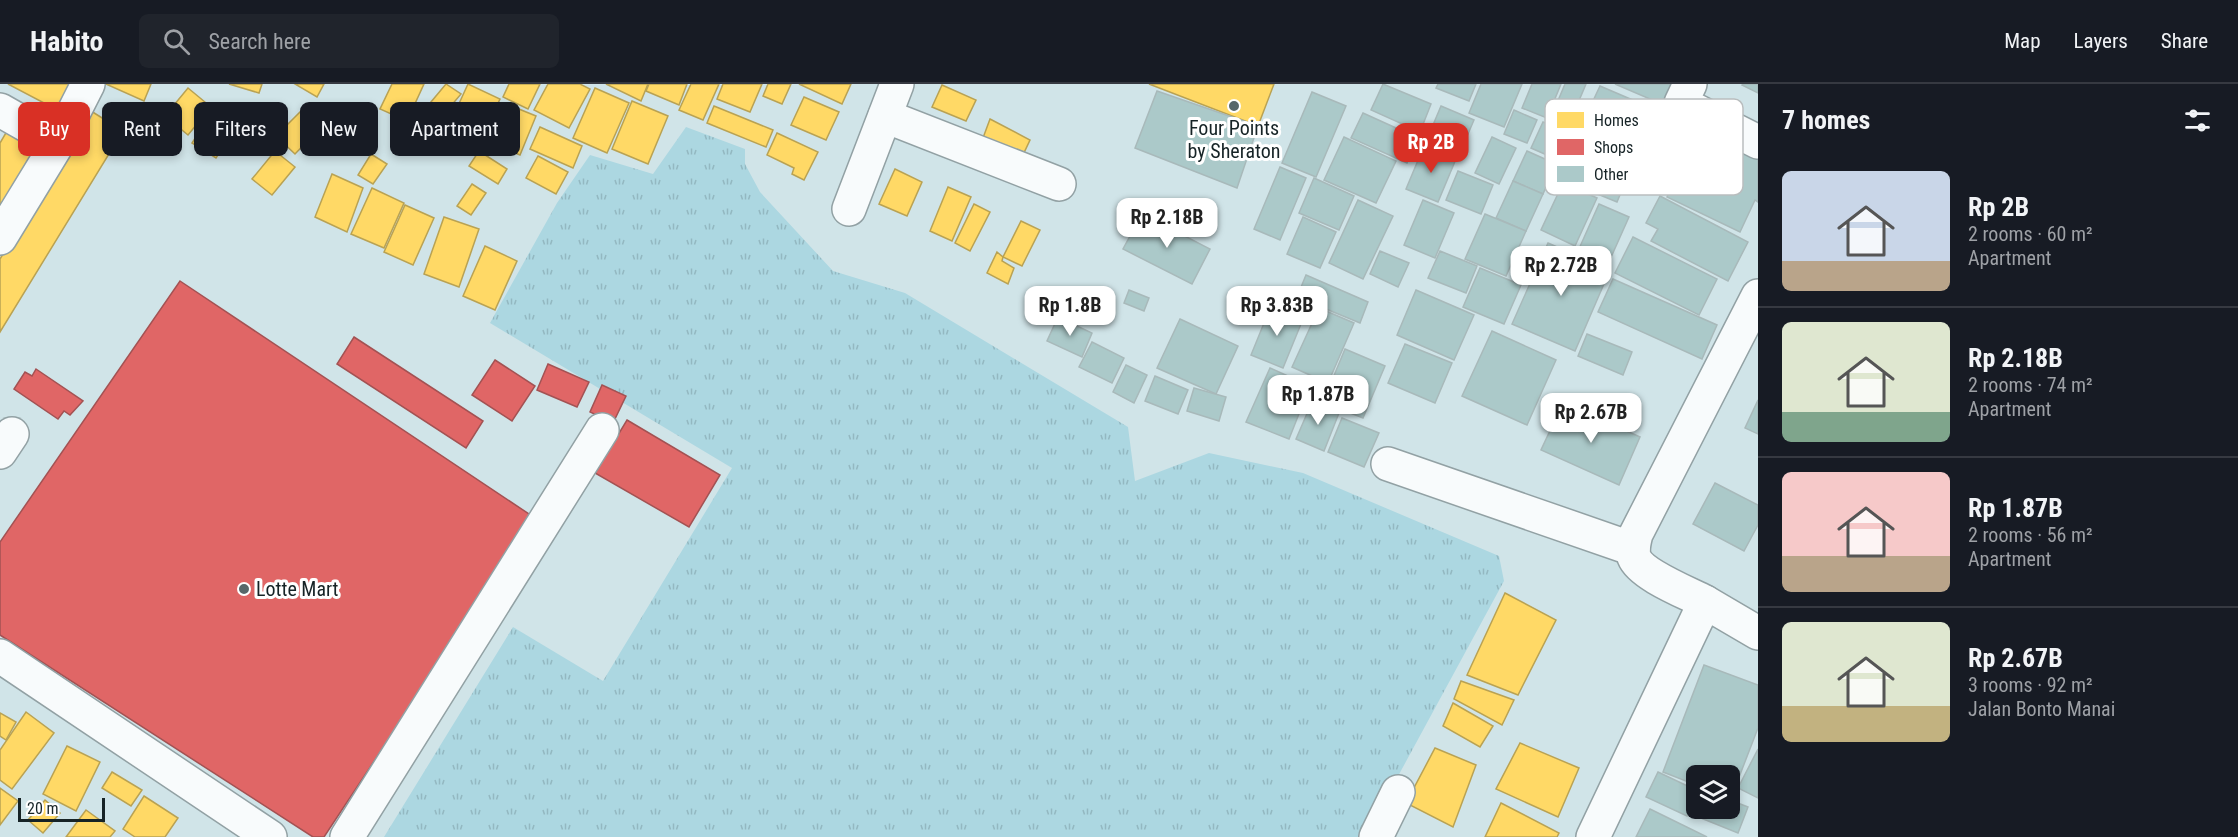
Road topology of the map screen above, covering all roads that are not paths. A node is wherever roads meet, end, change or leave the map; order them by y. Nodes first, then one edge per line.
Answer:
1 (88, 84) edge
2 (897, 84) edge
3 (1690, 84) edge
4 (1683, 99) edge
5 (79, 102) edge
6 (0, 110) edge
7 (885, 116) junction
8 (18, 120) edge
9 (1743, 134) edge
10 (1758, 142) edge
11 (50, 156) edge
12 (1059, 184) dead end
13 (849, 209) dead end
14 (0, 238) edge
15 (1758, 296) edge
16 (602, 430) dead end
17 (1388, 464) dead end
18 (1633, 549) junction
19 (1705, 602) junction
20 (1758, 633) edge
21 (0, 656) edge
22 (1398, 792) dead end
23 (270, 837) edge
24 (347, 837) edge
25 (1376, 837) edge
26 (1593, 837) edge

1 - 5 street
2 - 7 street
3 - 4 street
6 - 8 street
7 - 12 street
7 - 13 street
9 - 10 street
11 - 14 street
15 - 18 street
16 - 24 street
17 - 18 street
18 - 19 street
19 - 20 street
19 - 26 street
21 - 23 street
22 - 25 street

